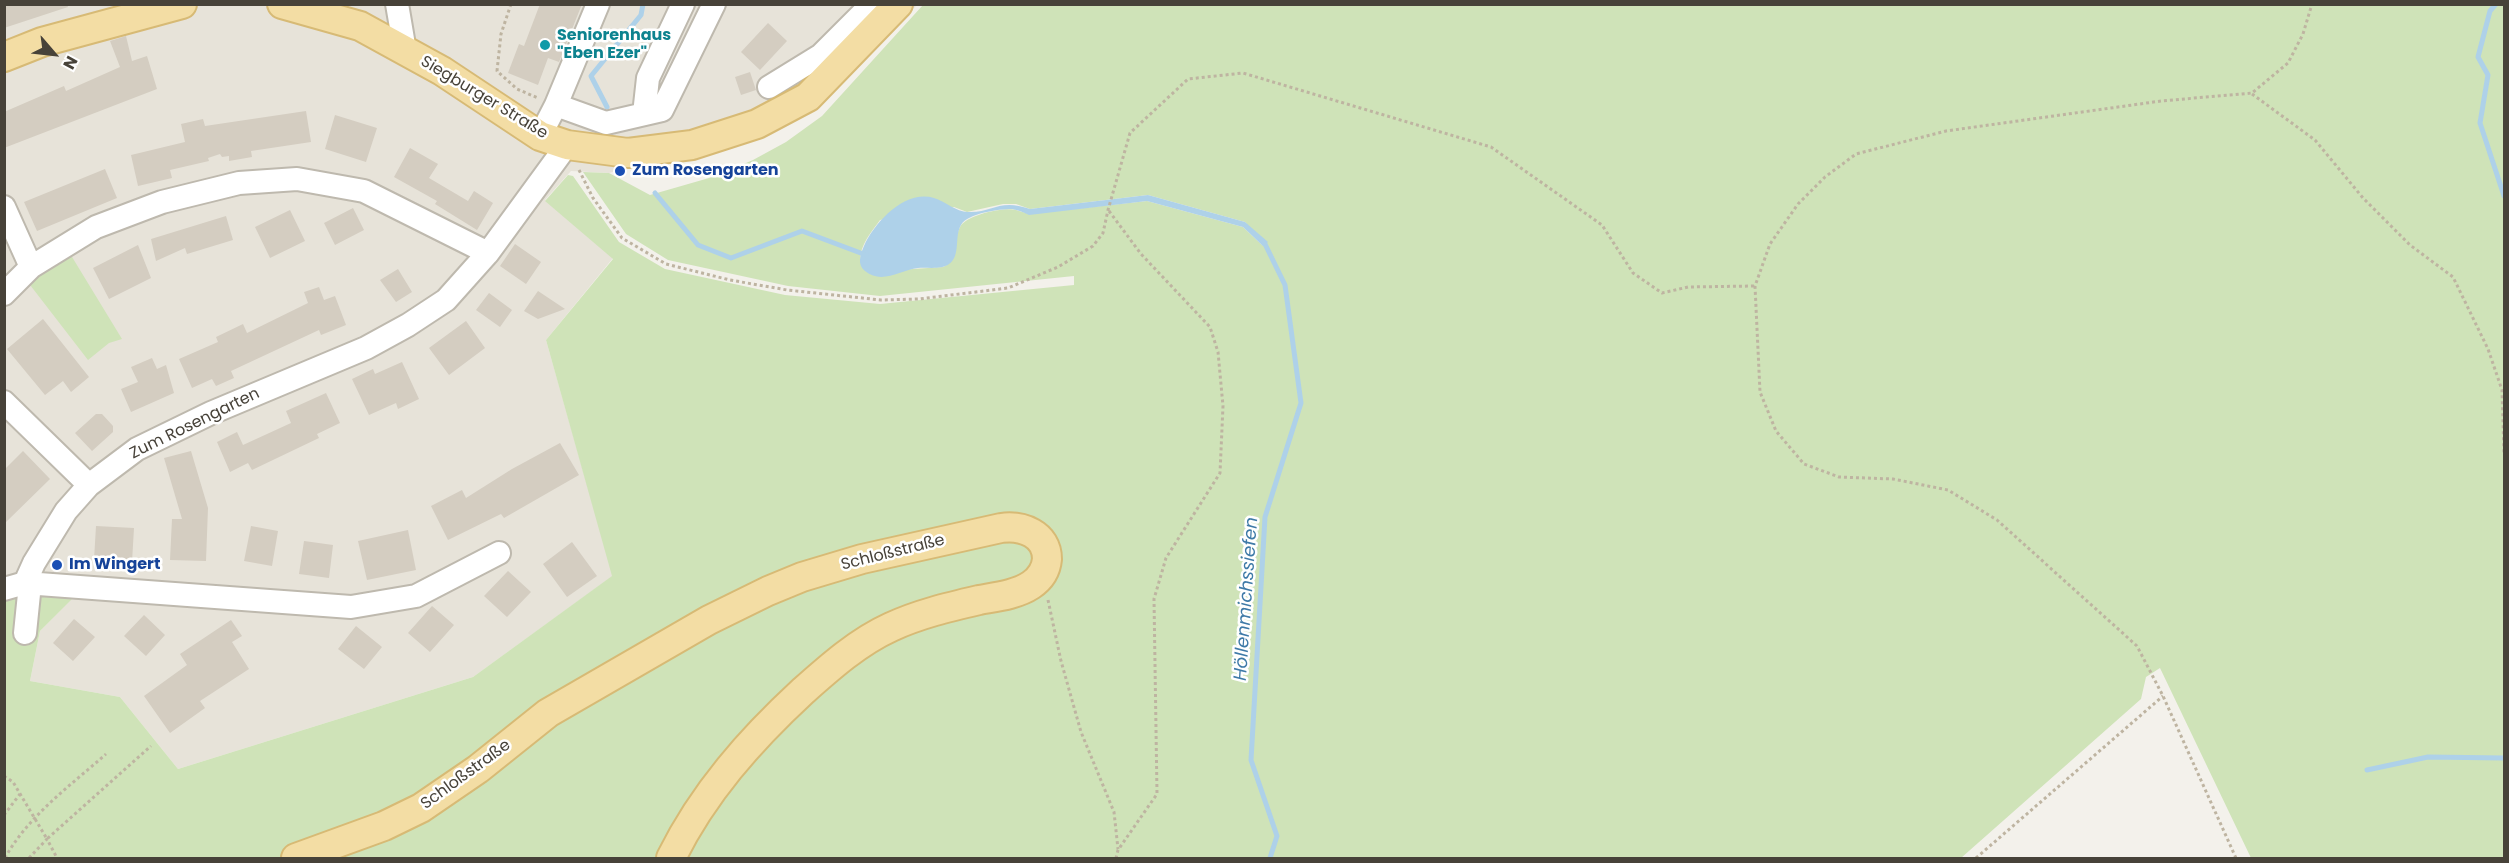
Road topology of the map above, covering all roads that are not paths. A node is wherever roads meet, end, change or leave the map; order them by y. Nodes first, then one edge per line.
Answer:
1 (182, 4) edge
2 (282, 4) edge
3 (396, 4) edge
4 (598, 4) edge
5 (683, 4) edge
6 (714, 4) edge
7 (872, 4) edge
8 (898, 4) edge
9 (405, 51) junction
10 (4, 57) edge
11 (769, 87) dead end
12 (556, 105) junction
13 (644, 114) junction
14 (540, 136) junction
15 (567, 145) junction
16 (4, 207) edge
17 (488, 253) junction
18 (31, 267) junction
19 (4, 294) edge
20 (4, 402) edge
21 (89, 485) junction
22 (499, 553) dead end
23 (20, 585) edge
24 (25, 633) dead end
25 (296, 858) edge
26 (671, 858) edge

1 - 10 main road
2 - 9 main road, Siegburger Straße
3 - 9 street
4 - 12 street
5 - 13 street
6 - 13 street
7 - 11 street
8 - 15 main road, Siegburger Straße
9 - 14 main road, Siegburger Straße
12 - 13 street
12 - 14 street
14 - 15 main road, Siegburger Straße
15 - 17 street, Zum Rosengarten
16 - 18 street
17 - 18 street
17 - 21 street, Zum Rosengarten
18 - 19 street
20 - 21 street
21 - 23 street, Zum Rosengarten
22 - 23 street
23 - 24 street
25 - 26 main road, Schloßstraße

